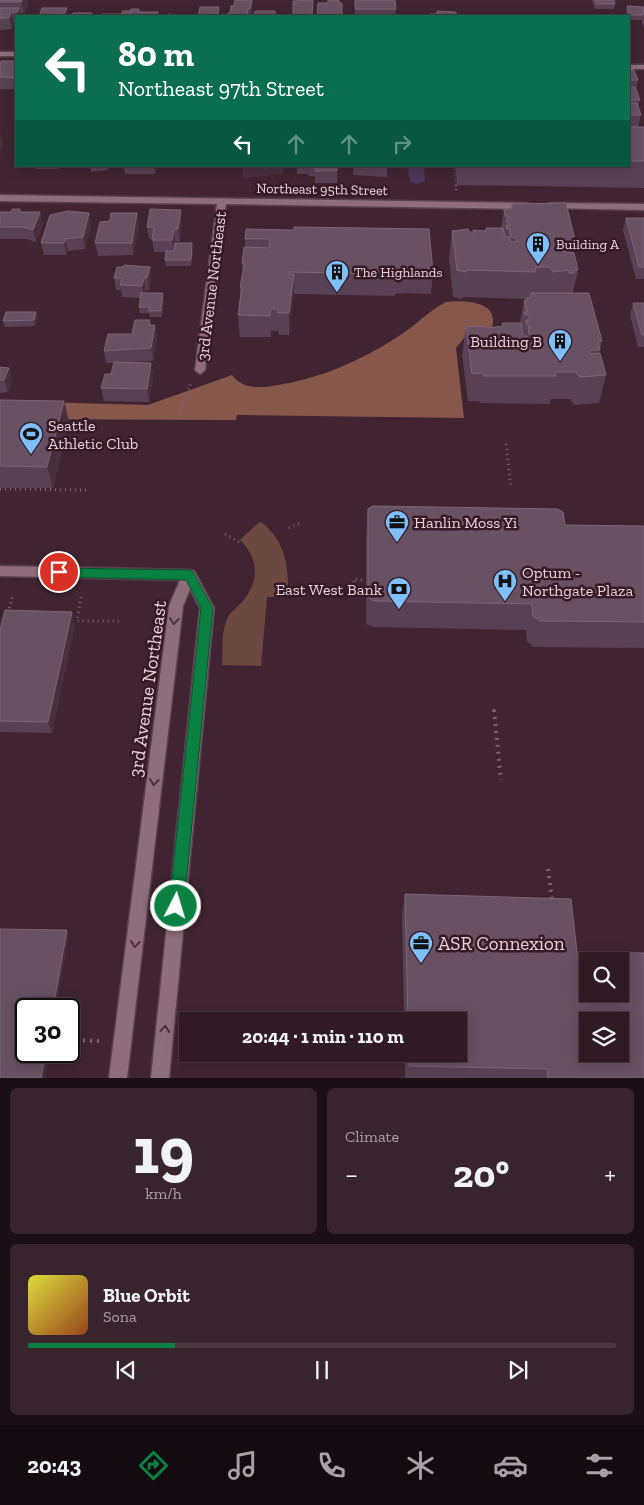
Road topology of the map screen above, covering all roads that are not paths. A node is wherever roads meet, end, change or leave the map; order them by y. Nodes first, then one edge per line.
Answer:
1 (0, 54) edge
2 (15, 54) edge
3 (630, 67) edge
4 (644, 67) edge
5 (0, 198) edge
6 (222, 202) junction
7 (644, 207) edge
8 (200, 370) road end
9 (0, 571) edge
10 (189, 575) junction
11 (118, 1078) edge
12 (160, 1078) edge

1 - 2 street
3 - 4 street
5 - 6 street, Northeast 95th Street
6 - 7 street, Northeast 95th Street
6 - 8 street, 3rd Avenue Northeast
9 - 10 street
10 -> 11 street, 3rd Avenue Northeast
12 -> 10 street

